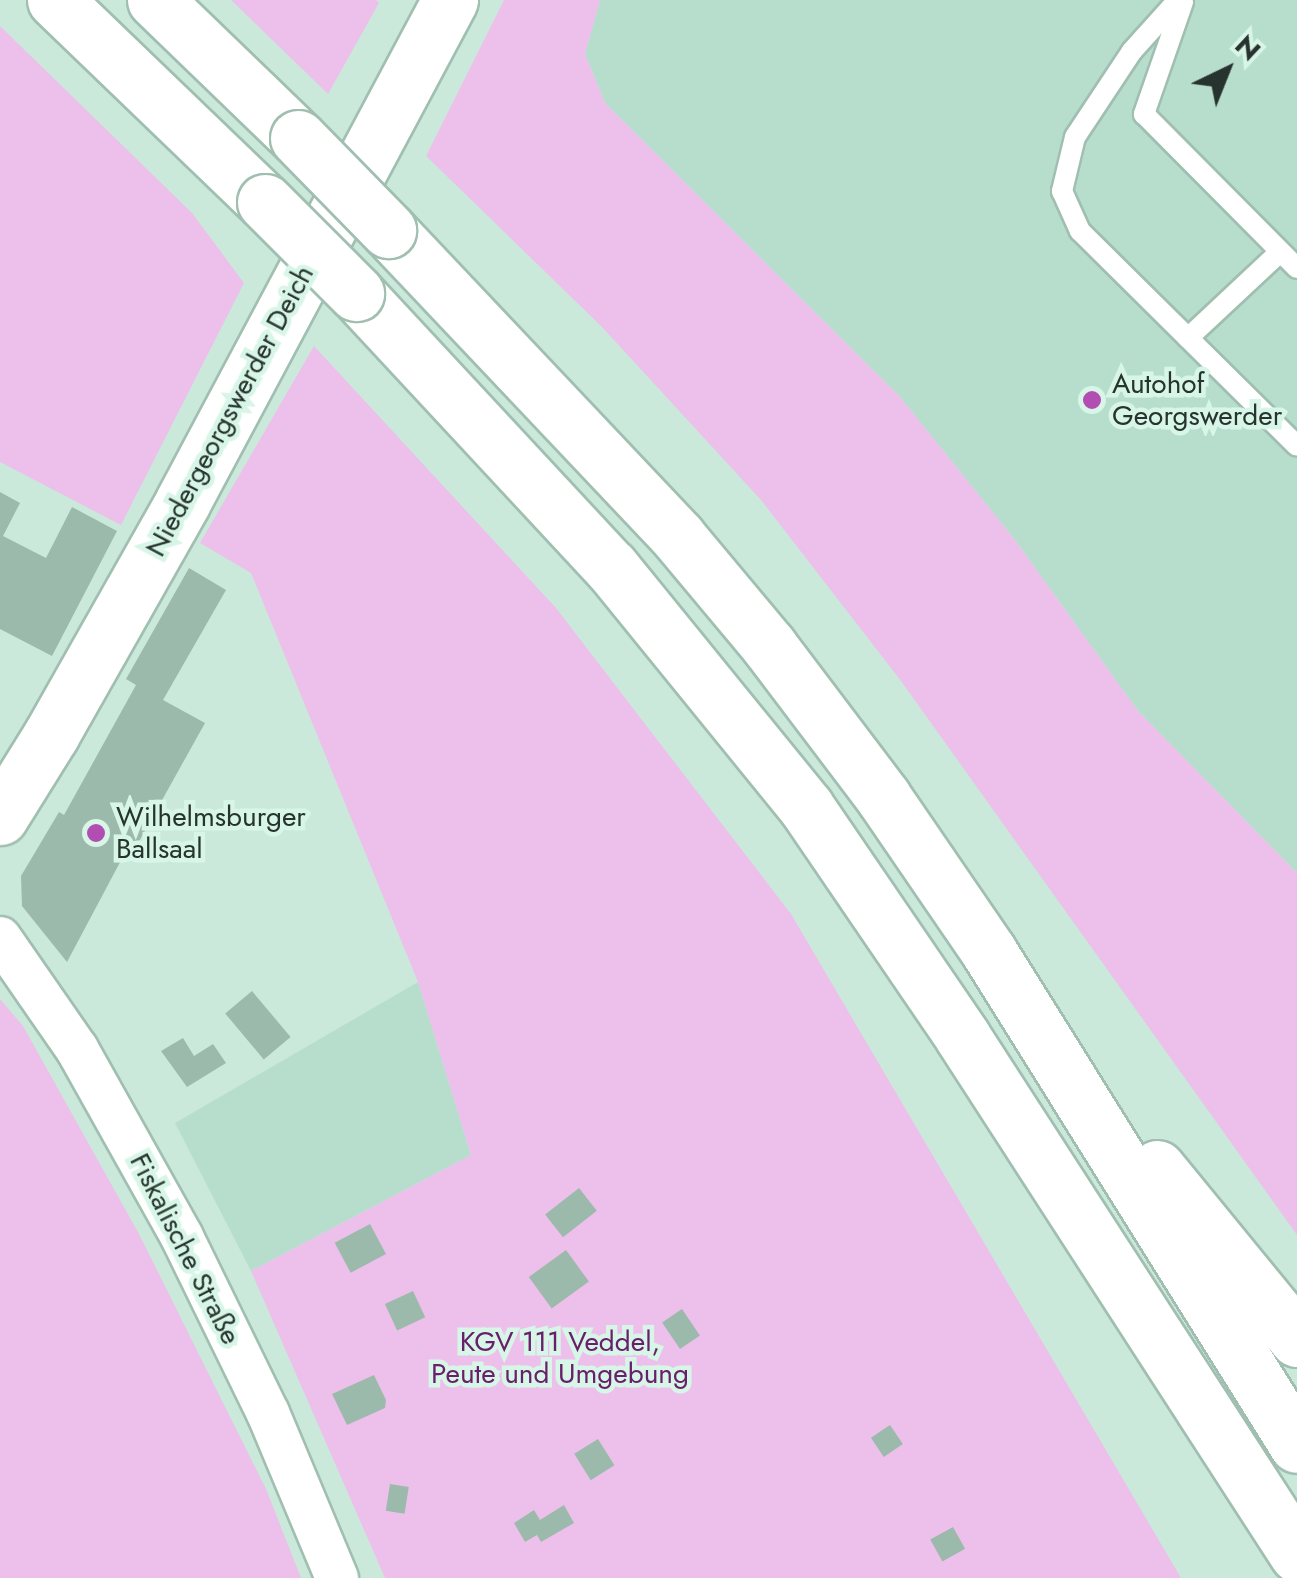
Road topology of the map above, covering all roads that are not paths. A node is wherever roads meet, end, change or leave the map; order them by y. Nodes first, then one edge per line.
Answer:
1 (55, 0) edge
2 (155, 0) edge
3 (450, 0) edge
4 (1181, 0) edge
5 (1280, 252) junction
6 (1297, 268) edge
7 (1188, 338) junction
8 (1297, 446) edge
9 (0, 817) edge
10 (0, 938) edge
11 (990, 952) junction
12 (1142, 1315) junction
13 (1297, 1340) edge
14 (1297, 1446) edge
15 (1297, 1554) edge
16 (337, 1578) edge
17 (1271, 1578) edge

1 - 12 main road, bridge
2 - 11 main road, bridge
3 - 9 main road, Niedergeorgswerder Deich
4 - 5 lane
4 - 7 lane
5 - 6 lane
5 - 7 lane
7 - 8 lane
10 - 16 street, Fiskalische Straße
11 - 13 main road
11 - 14 main road
12 - 15 main road
12 - 17 main road

